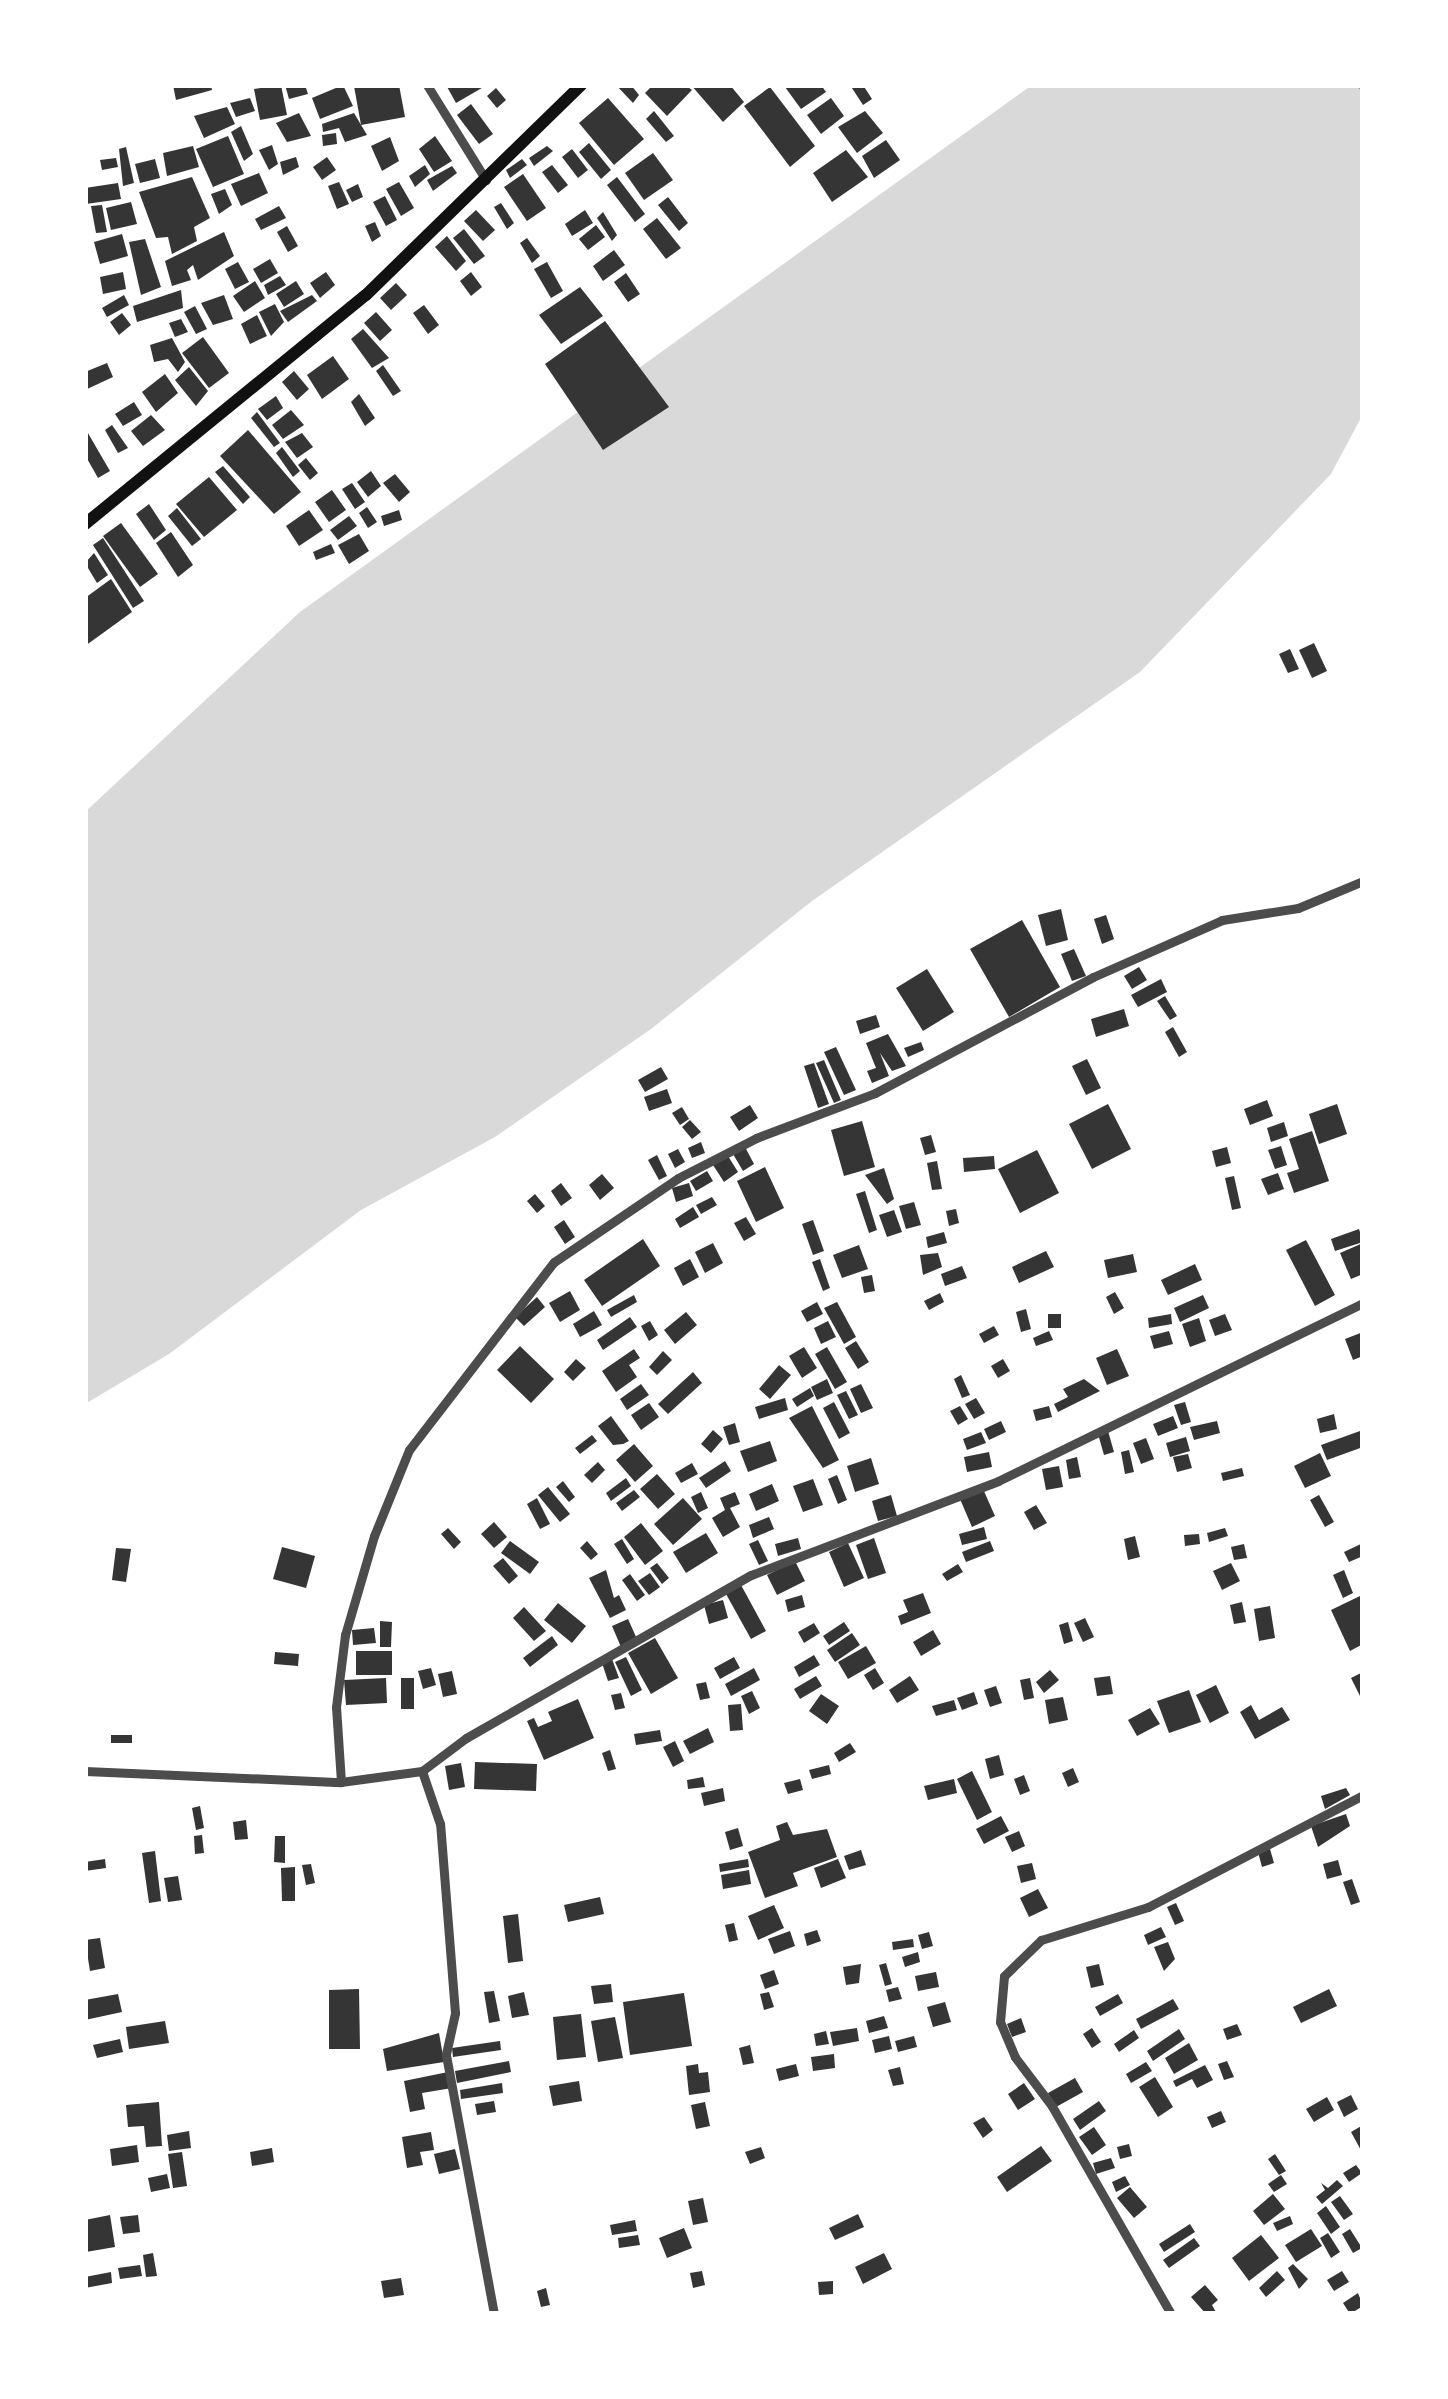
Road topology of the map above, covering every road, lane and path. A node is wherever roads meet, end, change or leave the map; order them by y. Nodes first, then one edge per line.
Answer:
1 (427, 85) edge
2 (581, 85) edge
3 (486, 180) junction
4 (85, 524) edge
5 (1363, 882) edge
6 (1363, 1303) edge
7 (85, 1771) edge
8 (422, 1771) junction
9 (341, 1782) junction
10 (1363, 1796) edge
11 (494, 2314) edge
12 (1171, 2314) edge

1 - 3 street
2 - 3 main road
3 - 4 main road
5 - 9 street
6 - 8 street
7 - 9 street
8 - 9 street
8 - 11 street
10 - 12 street

